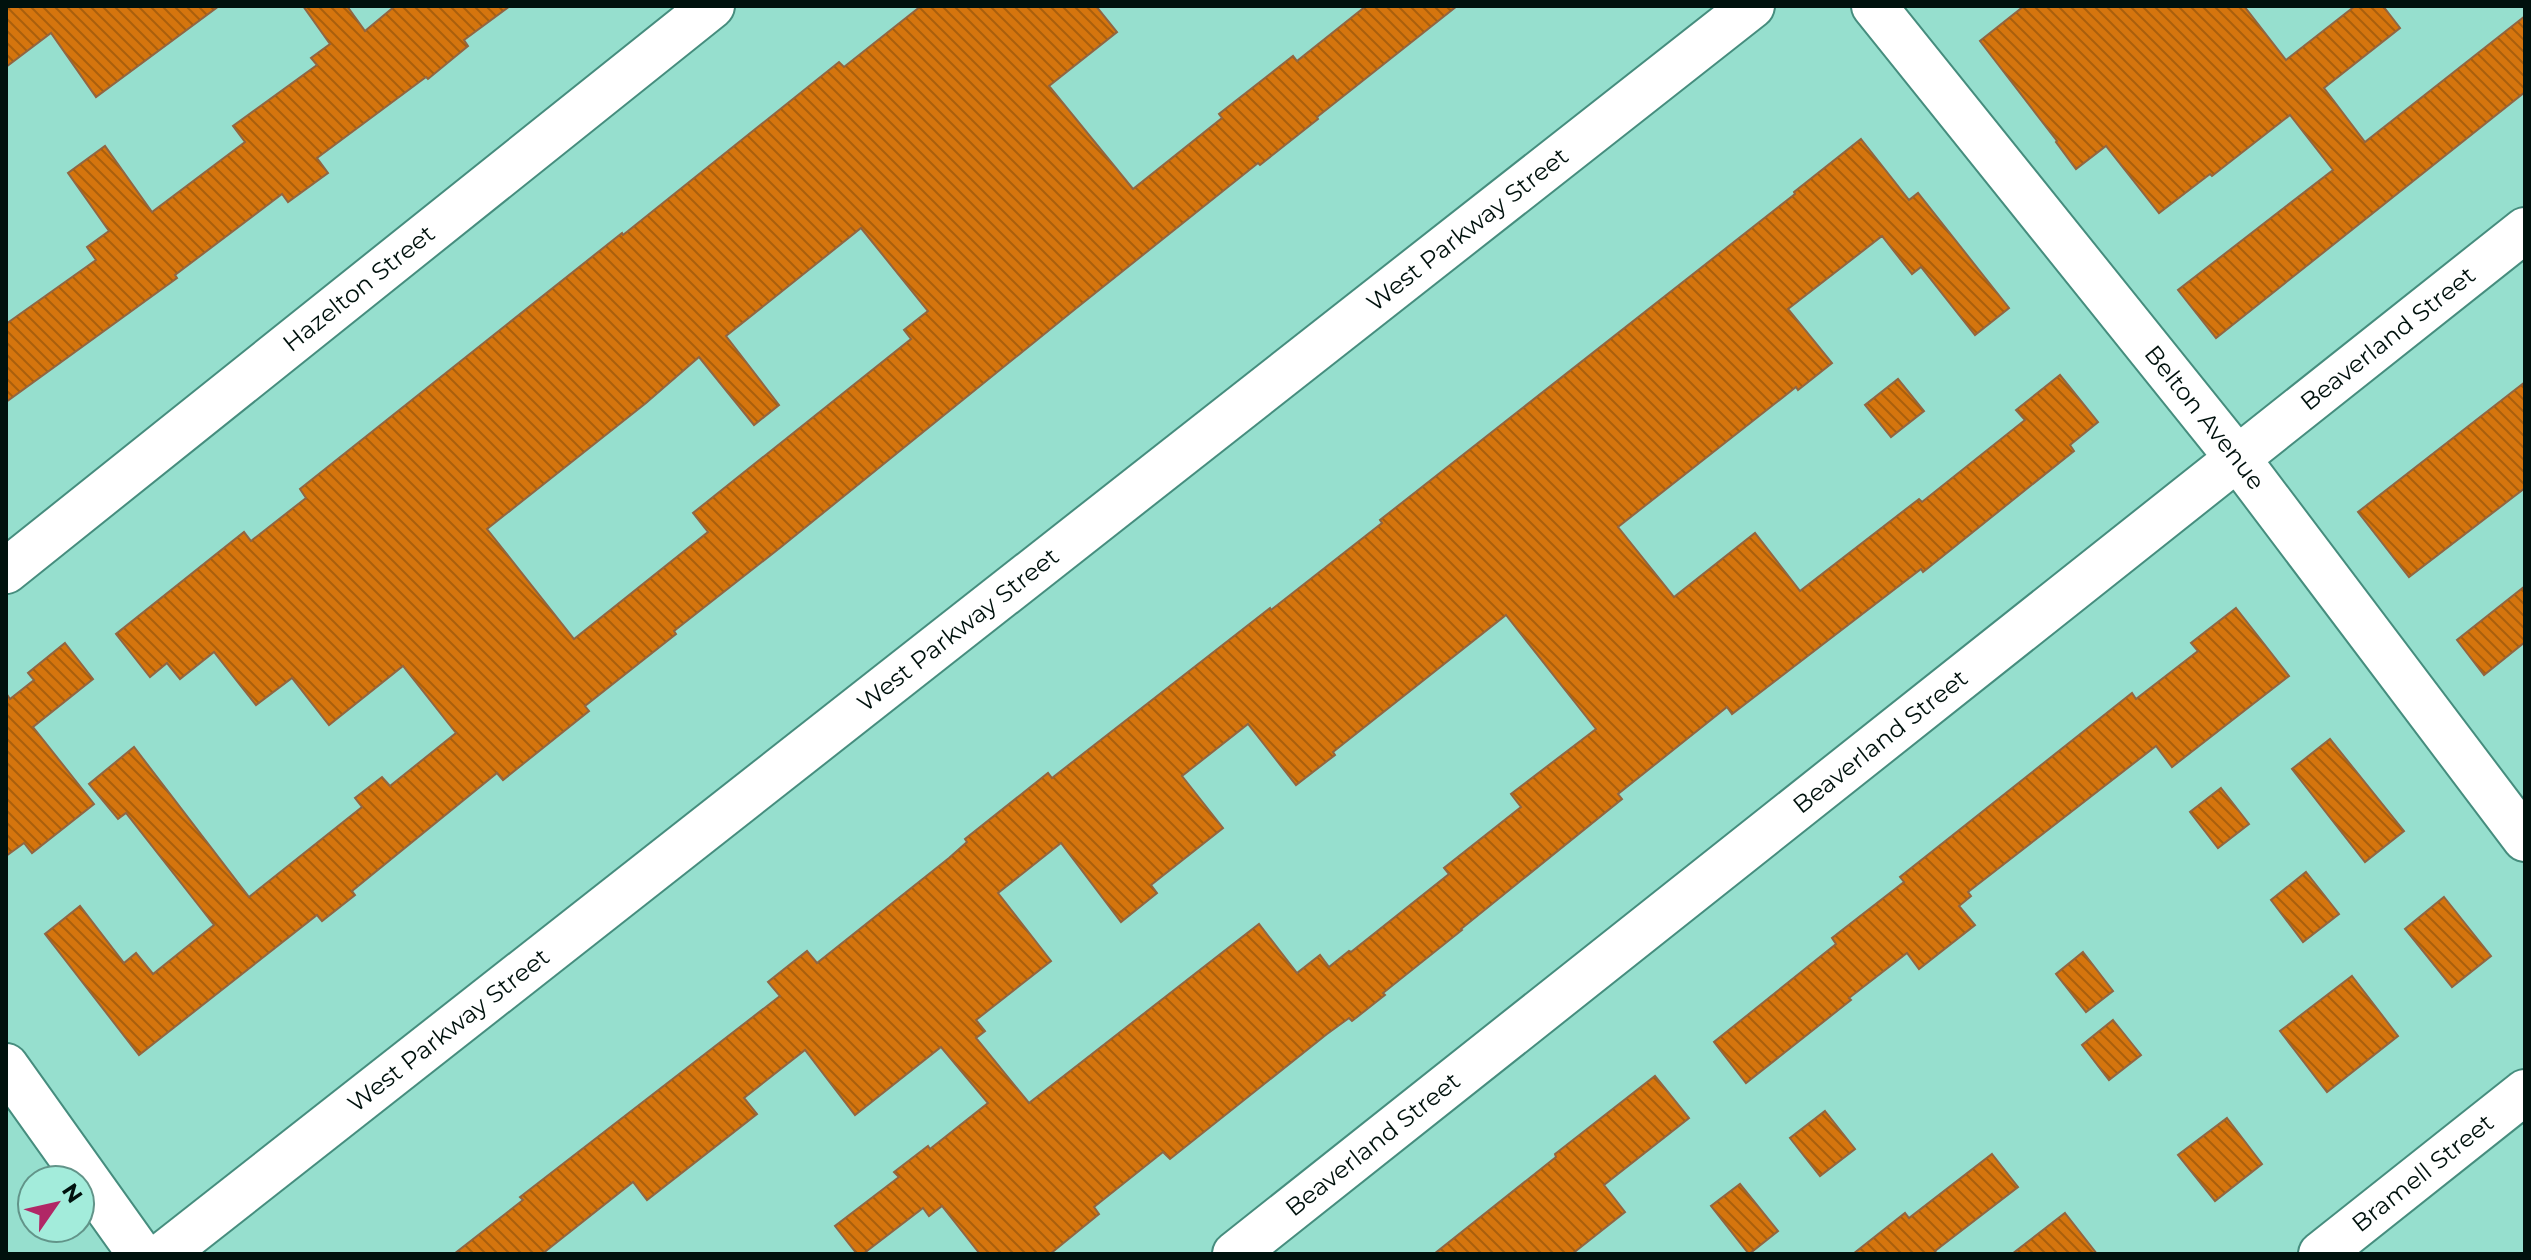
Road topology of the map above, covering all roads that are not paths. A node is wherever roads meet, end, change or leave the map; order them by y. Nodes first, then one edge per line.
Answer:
1 (712, 6) edge
2 (1752, 6) edge
3 (1874, 6) edge
4 (2525, 230) edge
5 (2238, 459) junction
6 (6, 571) edge
7 (2525, 839) edge
8 (6, 1066) edge
9 (2525, 1092) edge
10 (140, 1254) edge
11 (164, 1254) edge
12 (1235, 1254) edge
13 (2321, 1254) edge

1 - 6 street, Hazelton Street
2 - 11 street, West Parkway Street
3 - 5 street, Belton Avenue
4 - 5 street, Beaverland Street
5 - 7 street, Belton Avenue
5 - 12 street, Beaverland Street
8 - 10 street
9 - 13 street, Bramell Street

